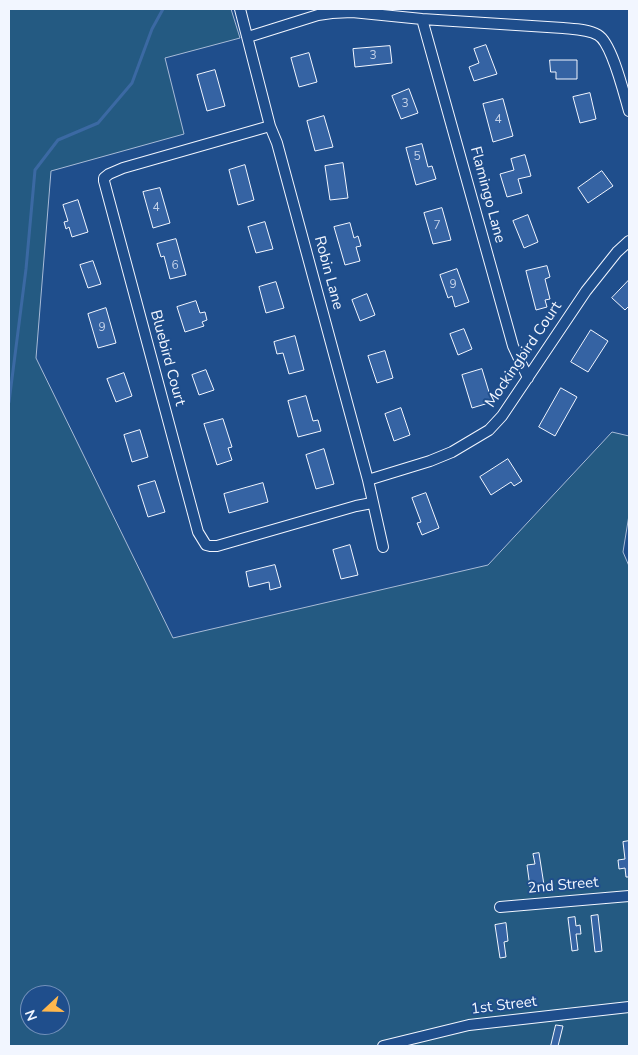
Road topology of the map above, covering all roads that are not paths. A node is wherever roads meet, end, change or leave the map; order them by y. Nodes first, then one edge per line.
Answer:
1 (240, 9) edge
2 (422, 19) junction
3 (248, 37) junction
4 (629, 111) edge
5 (270, 126) junction
6 (629, 241) edge
7 (528, 378) junction
8 (368, 480) junction
9 (372, 503) junction
10 (383, 547) dead end
11 (629, 896) edge
12 (500, 907) dead end
13 (629, 1007) edge
14 (384, 1046) edge

1 - 3 street, Robin Lane
2 - 3 street
2 - 4 street
2 - 7 street, Flamingo Lane
3 - 5 street, Robin Lane
5 - 8 street, Robin Lane
5 - 9 street, Bluebird Court
6 - 7 street, Mockingbird Court
7 - 8 street, Mockingbird Court
8 - 9 street, Robin Lane
9 - 10 street, Robin Lane
11 - 12 street, 2nd Street
13 - 14 street, 1st Street

